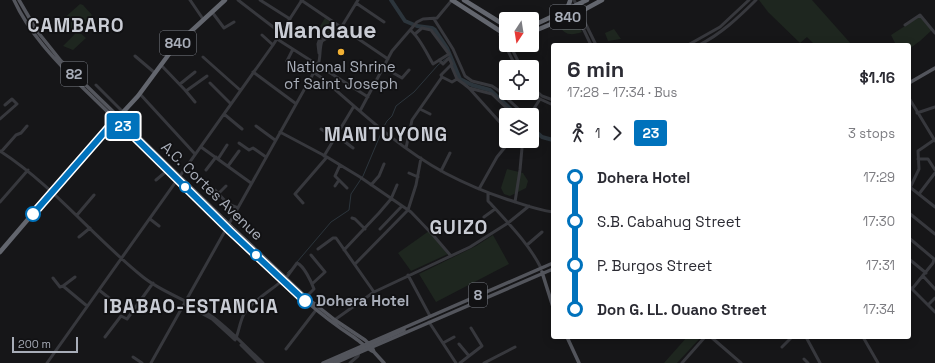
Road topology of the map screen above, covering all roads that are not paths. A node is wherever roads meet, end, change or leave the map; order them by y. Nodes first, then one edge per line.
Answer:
1 (14, 0) edge
2 (19, 0) edge
3 (190, 0) edge
4 (225, 0) edge
5 (238, 0) edge
6 (260, 0) edge
7 (302, 0) edge
8 (452, 0) edge
9 (464, 0) edge
10 (586, 0) edge
11 (602, 0) edge
12 (749, 0) edge
13 (756, 0) edge
14 (356, 1) edge
15 (573, 2) edge
16 (212, 12) junction
17 (578, 13) junction
18 (566, 18) junction
19 (203, 19) junction
20 (290, 19) junction
21 (434, 19) junction
22 (234, 22) dead end
23 (384, 22) dead end
24 (499, 22) edge
25 (580, 22) junction
26 (539, 23) edge
27 (905, 25) dead end
28 (341, 27) junction
29 (412, 28) junction
30 (539, 29) edge
31 (499, 30) edge
32 (281, 32) junction
33 (935, 33) edge
34 (415, 34) junction
35 (262, 36) dead end
36 (277, 39) junction
37 (590, 43) edge
38 (595, 43) edge
39 (692, 43) edge
40 (703, 43) edge
41 (273, 45) junction
42 (293, 49) junction
43 (135, 56) dead end
44 (203, 57) dead end
45 (388, 58) junction
46 (287, 61) dead end
47 (440, 61) junction
48 (161, 65) junction
49 (317, 65) junction
50 (451, 65) junction
51 (383, 67) junction
52 (935, 68) edge
53 (409, 70) dead end
54 (196, 72) dead end
55 (253, 72) junction
56 (313, 72) junction
57 (156, 73) junction
58 (73, 76) junction
59 (207, 76) dead end
60 (442, 77) junction
61 (457, 79) junction
62 (911, 82) edge
63 (210, 83) dead end
64 (180, 84) junction
65 (96, 85) dead end
66 (469, 88) junction
67 (240, 90) junction
68 (186, 91) junction
69 (539, 93) edge
70 (140, 94) junction
71 (542, 96) junction
72 (368, 97) junction
73 (540, 99) junction
74 (551, 99) edge
75 (195, 102) dead end
76 (911, 102) edge
77 (295, 103) junction
78 (231, 104) junction
79 (551, 104) edge
80 (5, 105) dead end
81 (354, 106) junction
82 (935, 107) edge
83 (507, 108) edge
84 (517, 108) edge
85 (534, 108) edge
86 (420, 109) junction
87 (360, 111) junction
88 (124, 112) junction
89 (917, 113) junction
90 (224, 114) junction
91 (430, 114) dead end
92 (117, 118) junction
93 (0, 119) edge
94 (499, 121) edge
95 (27, 126) dead end
96 (256, 126) dead end
97 (242, 128) dead end
98 (321, 129) dead end
99 (280, 132) junction
100 (335, 136) junction
101 (275, 140) junction
102 (935, 140) edge
103 (239, 143) dead end
104 (227, 145) dead end
105 (201, 147) junction
106 (353, 148) dead end
107 (406, 148) junction
108 (504, 148) edge
109 (522, 148) dead end
110 (0, 151) edge
111 (238, 151) dead end
112 (450, 153) dead end
113 (154, 154) junction
114 (196, 154) junction
115 (325, 156) junction
116 (266, 157) junction
117 (217, 158) junction
118 (421, 158) junction
119 (918, 159) junction
120 (384, 164) dead end
121 (340, 165) junction
122 (228, 166) junction
123 (28, 170) junction
124 (168, 170) junction
125 (206, 170) dead end
126 (935, 170) edge
127 (441, 171) junction
128 (408, 173) dead end
129 (935, 173) edge
130 (418, 177) junction
131 (178, 178) junction
132 (156, 180) dead end
133 (339, 180) junction
134 (251, 183) junction
135 (371, 185) junction
136 (397, 185) dead end
137 (226, 186) dead end
138 (335, 186) dead end
139 (911, 187) edge
140 (347, 188) dead end
141 (479, 189) junction
142 (215, 190) dead end
143 (911, 190) edge
144 (52, 191) junction
145 (488, 193) junction
146 (218, 194) junction
147 (919, 194) junction
148 (94, 195) dead end
149 (391, 199) junction
150 (935, 201) edge
151 (0, 202) edge
152 (515, 202) junction
153 (303, 203) dead end
154 (402, 206) junction
155 (529, 206) junction
156 (933, 206) edge
157 (238, 208) junction
158 (495, 209) junction
159 (408, 210) junction
160 (551, 212) edge
161 (77, 215) junction
162 (911, 215) edge
163 (484, 217) dead end
164 (352, 218) dead end
165 (150, 219) junction
166 (508, 223) junction
167 (159, 226) dead end
168 (228, 226) junction
169 (90, 228) junction
170 (365, 229) junction
171 (380, 229) dead end
172 (542, 232) dead end
173 (935, 234) edge
174 (79, 237) dead end
175 (911, 240) edge
176 (527, 245) junction
177 (318, 249) dead end
178 (344, 250) junction
179 (0, 252) edge
180 (311, 255) dead end
181 (451, 256) junction
182 (121, 258) junction
183 (911, 261) edge
184 (355, 264) junction
185 (551, 264) edge
186 (541, 268) junction
187 (551, 269) edge
188 (542, 273) junction
189 (926, 273) junction
190 (408, 275) junction
191 (923, 276) junction
192 (75, 277) dead end
193 (53, 278) dead end
194 (284, 278) junction
195 (152, 283) junction
196 (312, 284) junction
197 (63, 286) junction
198 (912, 289) joint
199 (935, 289) edge
200 (99, 290) junction
201 (374, 292) junction
202 (306, 297) junction
203 (935, 298) edge
204 (551, 301) edge
205 (185, 303) junction
206 (118, 305) dead end
207 (928, 305) junction
208 (88, 306) junction
209 (316, 310) junction
210 (935, 312) edge
211 (430, 316) junction
212 (333, 321) junction
213 (429, 322) junction
214 (421, 323) junction
215 (471, 328) dead end
216 (228, 332) junction
217 (105, 337) dead end
218 (353, 337) junction
219 (236, 338) junction
220 (362, 338) junction
221 (454, 338) dead end
222 (568, 339) edge
223 (703, 339) edge
224 (712, 339) edge
225 (790, 339) edge
226 (807, 339) edge
227 (864, 339) edge
228 (375, 340) junction
229 (443, 343) junction
230 (366, 344) junction
231 (378, 344) junction
232 (459, 344) dead end
233 (515, 347) dead end
234 (782, 347) dead end
235 (370, 348) junction
236 (286, 349) dead end
237 (354, 349) junction
238 (249, 352) junction
239 (359, 353) junction
240 (469, 356) junction
241 (133, 357) dead end
242 (804, 359) dead end
243 (819, 362) edge
244 (47, 363) edge
245 (142, 363) edge
246 (152, 363) edge
247 (259, 363) edge
248 (263, 363) edge
249 (323, 363) edge
250 (330, 363) edge
251 (335, 363) edge
252 (350, 363) edge
253 (384, 363) edge
254 (456, 363) edge
255 (460, 363) edge
256 (484, 363) edge
257 (579, 363) edge
258 (682, 363) edge
259 (741, 363) edge
260 (808, 363) edge
261 (878, 363) edge

1 - 58 main road, A.C. Cortes Avenue / 82
2 - 58 main road, A.C. Cortes Avenue / 82
3 - 19 street
4 - 16 highway, 840
5 - 32 street
6 - 20 street
7 - 20 street
7 - 28 street
8 - 21 street
8 - 31 highway
9 - 24 highway
10 - 15 highway, 840
11 - 17 highway, 840
12 - 39 street
13 - 40 street
14 - 23 street
14 - 28 street
15 - 17 street
15 - 26 highway, 840
16 - 19 highway, 840
16 - 22 street
17 - 18 highway, 840
17 - 25 street
17 - 38 street
18 - 25 highway
18 - 30 highway, 840
19 - 48 highway, 840
20 - 32 street
21 - 29 street
21 - 84 street
25 - 37 street
27 - 33 street
28 - 45 street
28 - 49 street
29 - 34 street
29 - 45 street
32 - 36 street
34 - 47 street
34 - 47 street
35 - 41 street
36 - 41 street
36 - 42 street
41 - 55 street
42 - 46 street
42 - 49 street
43 - 57 street
44 - 67 street
45 - 51 street
47 - 50 street
48 - 57 highway, 840
48 - 64 street
49 - 56 street
49 - 72 street
50 - 60 street
50 - 61 street
51 - 53 street
51 - 72 street
52 - 62 main road
54 - 64 street
55 - 67 street
55 - 77 street
56 - 77 street
56 - 81 street
57 - 70 highway, 840
58 - 92 main road, A.C. Cortes Avenue / 82
59 - 68 street
60 - 61 street
60 - 86 street
61 - 66 street
63 - 78 street
64 - 68 street
65 - 88 street
66 - 83 street
66 - 94 street
67 - 78 street
68 - 75 street
69 - 71 street
70 - 88 highway, 840
70 - 114 street
71 - 73 street
71 - 74 street
72 - 87 street
73 - 79 street
73 - 85 street
76 - 89 street
77 - 99 street
78 - 90 street
80 - 93 street
81 - 87 street
81 - 100 street
82 - 89 street
86 - 91 street
86 - 107 street
87 - 107 street
88 - 92 highway, 840
89 - 102 street
90 - 97 street
90 - 105 street
92 - 113 main road, A.C. Cortes Avenue / 82
92 - 144 highway, 840
95 - 110 street
96 - 101 street
98 - 100 street
99 - 101 street
99 - 115 street
100 - 106 street
100 - 115 street
101 - 116 street
102 - 119 street
103 - 116 street
104 - 117 street
105 - 114 street
105 - 117 street
107 - 118 street
108 - 141 street
109 - 152 street
110 - 123 street
111 - 122 street
112 - 127 street
113 - 124 main road, A.C. Cortes Avenue / 82
113 - 131 main road, A.C. Cortes Avenue / 82
114 - 131 street
115 - 121 street
115 - 153 street
116 - 134 street
117 - 122 street
117 - 125 street
118 - 127 street
118 - 130 street
119 - 126 street
119 - 139 street
120 - 135 street
121 - 133 street
121 - 135 street
122 - 134 street
123 - 144 street
123 - 151 street
124 - 131 main road, A.C. Cortes Avenue / 82
124 - 132 street
127 - 141 street
128 - 130 street
129 - 147 street
130 - 159 street
131 - 165 street
131 - 168 main road, A.C. Cortes Avenue / 82
133 - 138 street
133 - 140 street
134 - 157 street
135 - 149 street
136 - 149 street
137 - 146 street
141 - 145 street
142 - 146 street
143 - 147 street
144 - 161 street
144 - 179 highway, 840
145 - 152 street
145 - 158 street
146 - 157 street
147 - 156 street
148 - 161 street
149 - 154 street
149 - 170 street
150 - 156 street
152 - 155 street
154 - 159 street
154 - 171 street
155 - 160 street
155 - 166 street
157 - 168 street
158 - 163 street
158 - 166 street
159 - 181 street
159 - 184 street
161 - 169 street
162 - 173 street
164 - 170 street
165 - 167 street
165 - 182 street
166 - 176 street
166 - 181 street
168 - 194 main road, A.C. Cortes Avenue / 82
168 - 205 street
169 - 174 street
169 - 182 street
170 - 178 street
172 - 176 street
175 - 189 street
176 - 186 street
177 - 178 street
178 - 184 street
180 - 196 street
181 - 190 street
182 - 195 street
182 - 200 street
183 - 189 street
184 - 201 street
185 - 186 main road, 8
186 - 188 main road
186 - 211 main road, 8
187 - 188 main road, 8
188 - 204 main road
188 - 213 main road, 8
189 - 191 street
190 - 201 street
190 - 211 street
191 - 198 street
191 - 199 street
192 - 197 street
193 - 197 street
194 - 196 street
194 - 202 main road, A.C. Cortes Avenue / 82
194 - 209 main road, A.C. Cortes Avenue / 82
194 - 219 street
195 - 205 street
195 - 217 street
196 - 202 street
197 - 208 street
198 - 207 street
200 - 206 street
200 - 208 street
201 - 212 street
202 - 212 main road, A.C. Cortes Avenue / 82
203 - 207 street
205 - 216 street
205 - 246 street
207 - 210 street
208 - 244 street
209 - 212 main road, A.C. Cortes Avenue / 82
209 - 236 street
211 - 214 main road, 8
212 - 218 main road, A.C. Cortes Avenue / 82
212 - 220 main road, A.C. Cortes Avenue / 82
213 - 214 main road, 8
213 - 229 street
214 - 228 main road, 8
214 - 231 main road, 8
214 - 250 main road, 8, bridge
215 - 240 street
216 - 219 street
216 - 238 street
218 - 230 main road, A.C. Cortes Avenue / 82
218 - 237 main road
219 - 238 street
220 - 228 main road
220 - 230 main road, A.C. Cortes Avenue / 82
221 - 229 street
222 - 257 main road
223 - 258 street
224 - 259 street
225 - 234 street
226 - 243 street
227 - 261 street
228 - 230 main road, 8
228 - 231 main road
229 - 254 street
230 - 235 main road, A.C. Cortes Avenue / 82
230 - 237 main road, 8
231 - 235 main road, 8
232 - 240 street
233 - 256 street
235 - 239 main road, 8
235 - 253 main road, A.C. Cortes Avenue
237 - 249 main road, 8
238 - 247 street
238 - 248 street
239 - 251 main road, 8
239 - 252 street
240 - 255 street
241 - 245 street
242 - 260 street

